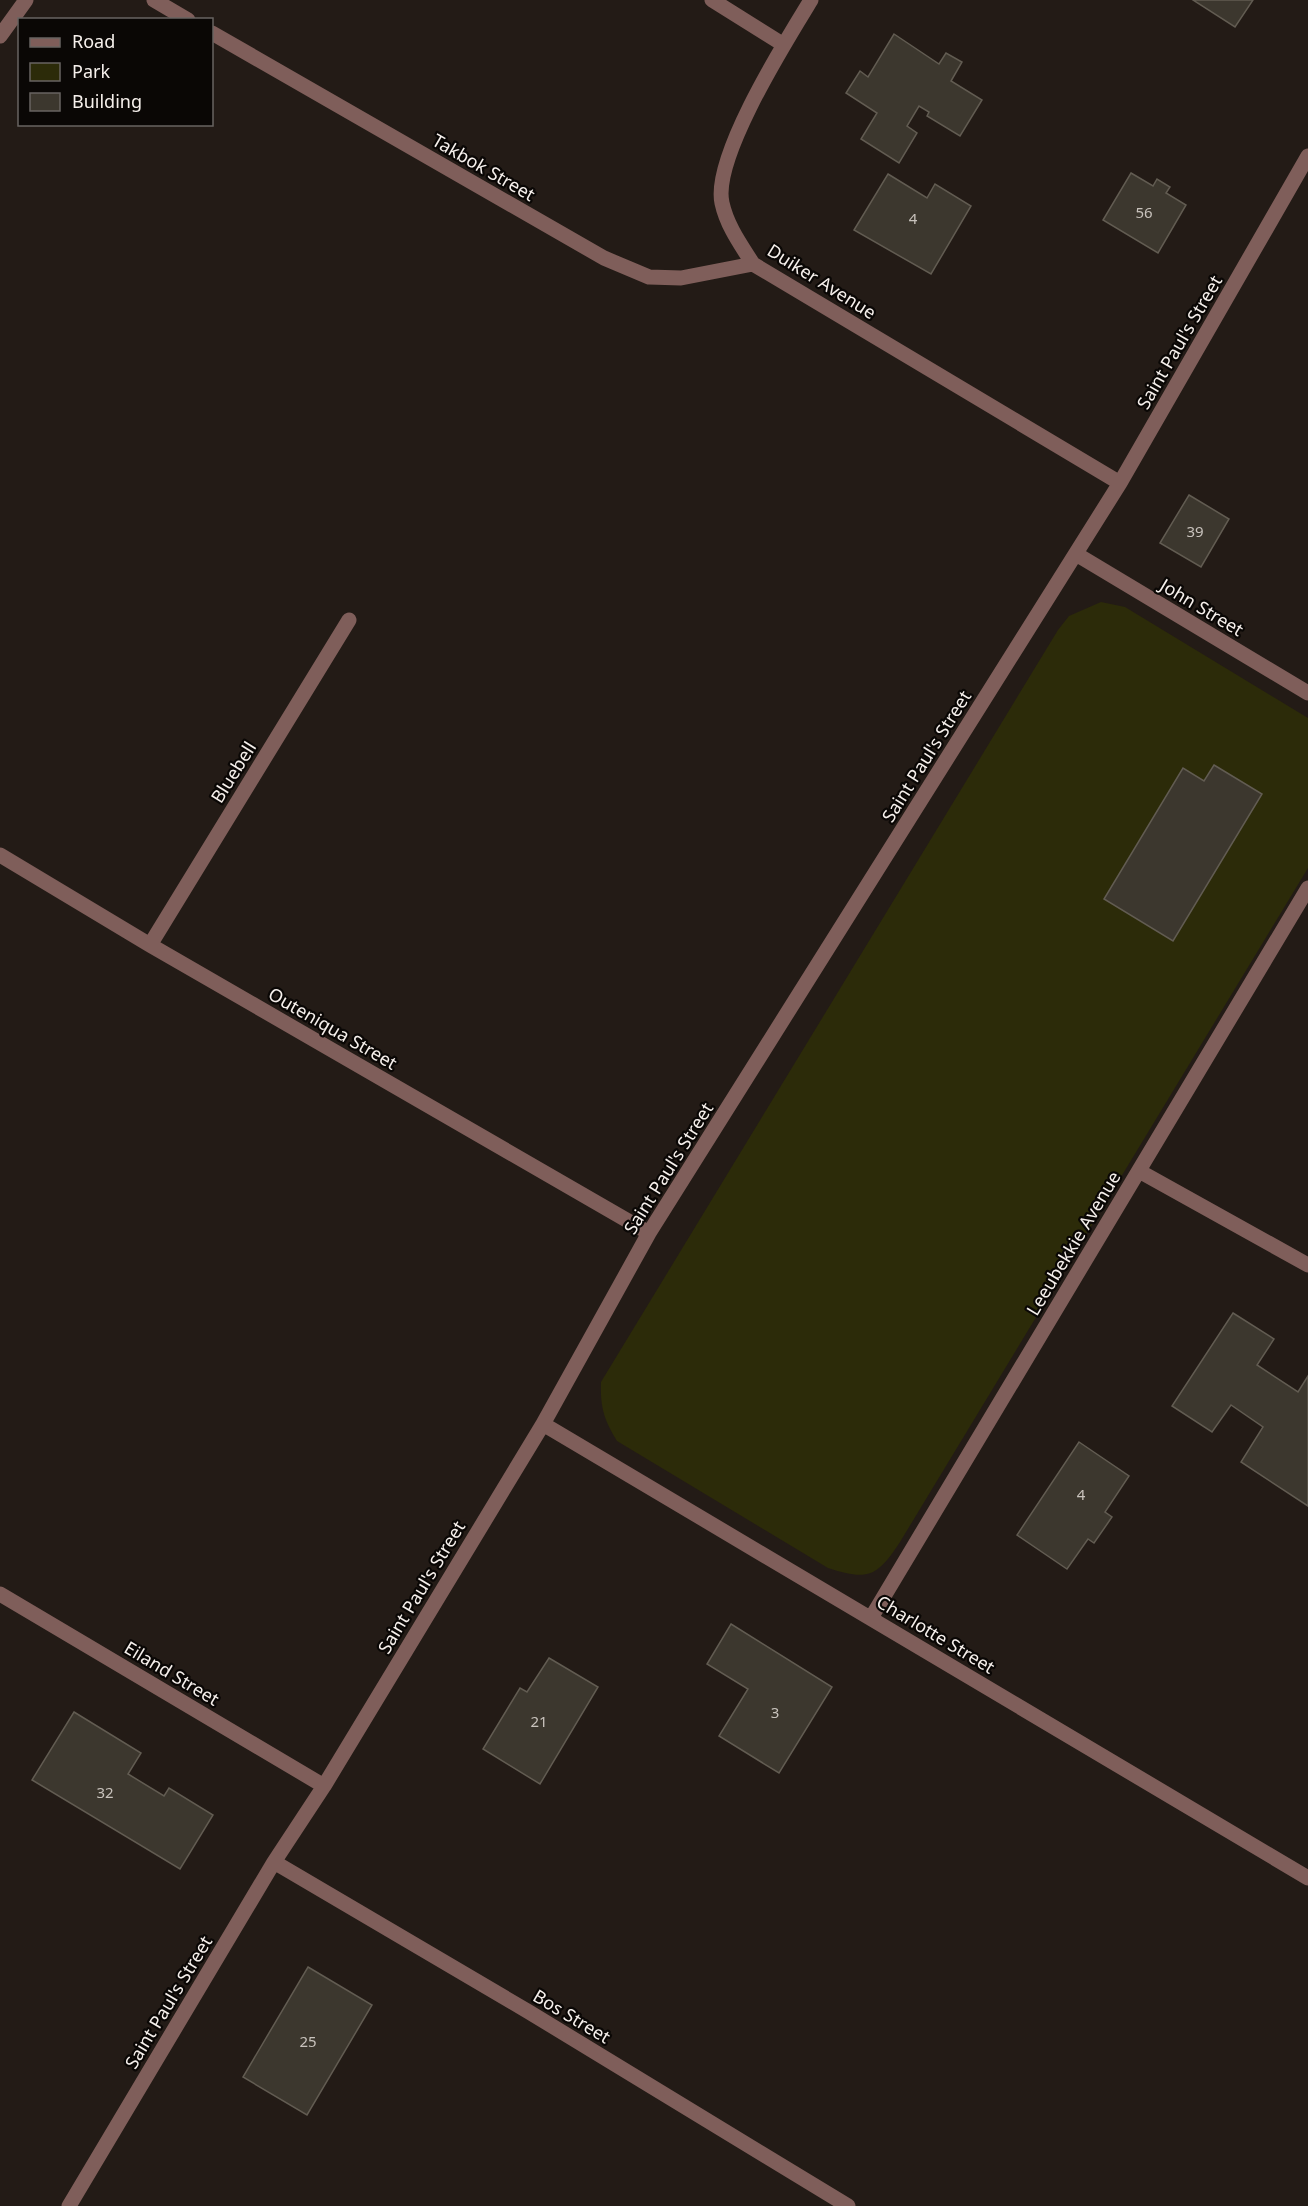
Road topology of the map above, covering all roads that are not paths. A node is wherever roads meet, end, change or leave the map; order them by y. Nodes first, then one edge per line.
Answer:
1 (26, 0) edge
2 (154, 0) edge
3 (712, 0) edge
4 (811, 0) edge
5 (185, 18) edge
6 (213, 34) edge
7 (0, 36) edge
8 (784, 45) junction
9 (1308, 156) edge
10 (753, 264) junction
11 (1120, 483) junction
12 (1076, 554) junction
13 (349, 620) dead end
14 (1308, 693) edge
15 (0, 855) edge
16 (1308, 888) edge
17 (150, 945) junction
18 (1139, 1171) junction
19 (649, 1233) junction
20 (1308, 1265) edge
21 (543, 1424) junction
22 (0, 1594) edge
23 (872, 1618) junction
24 (324, 1786) junction
25 (274, 1862) junction
26 (1308, 1878) edge
27 (69, 2206) edge
28 (848, 2206) edge

1 - 7 street
2 - 5 street
3 - 8 street
4 - 8 street, Duiker Avenue
6 - 10 street, Takbok Street
8 - 10 street, Duiker Avenue
9 - 11 street, Saint Paul's Street
10 - 11 street, Duiker Avenue
11 - 12 street, Saint Paul's Street
12 - 14 street, John Street
12 - 19 street, Saint Paul's Street
13 - 17 street, Bluebell
15 - 17 street, Outeniqua Street
16 - 18 street, Leeubekkie Avenue
17 - 19 street, Outeniqua Street
18 - 20 street
18 - 23 street, Leeubekkie Avenue
19 - 21 street, Saint Paul's Street
21 - 23 street, Charlotte Street
21 - 24 street, Saint Paul's Street
22 - 24 street, Eiland Street
23 - 26 street, Charlotte Street
24 - 25 street, Saint Paul's Street
25 - 27 street, Saint Paul's Street
25 - 28 street, Bos Street

